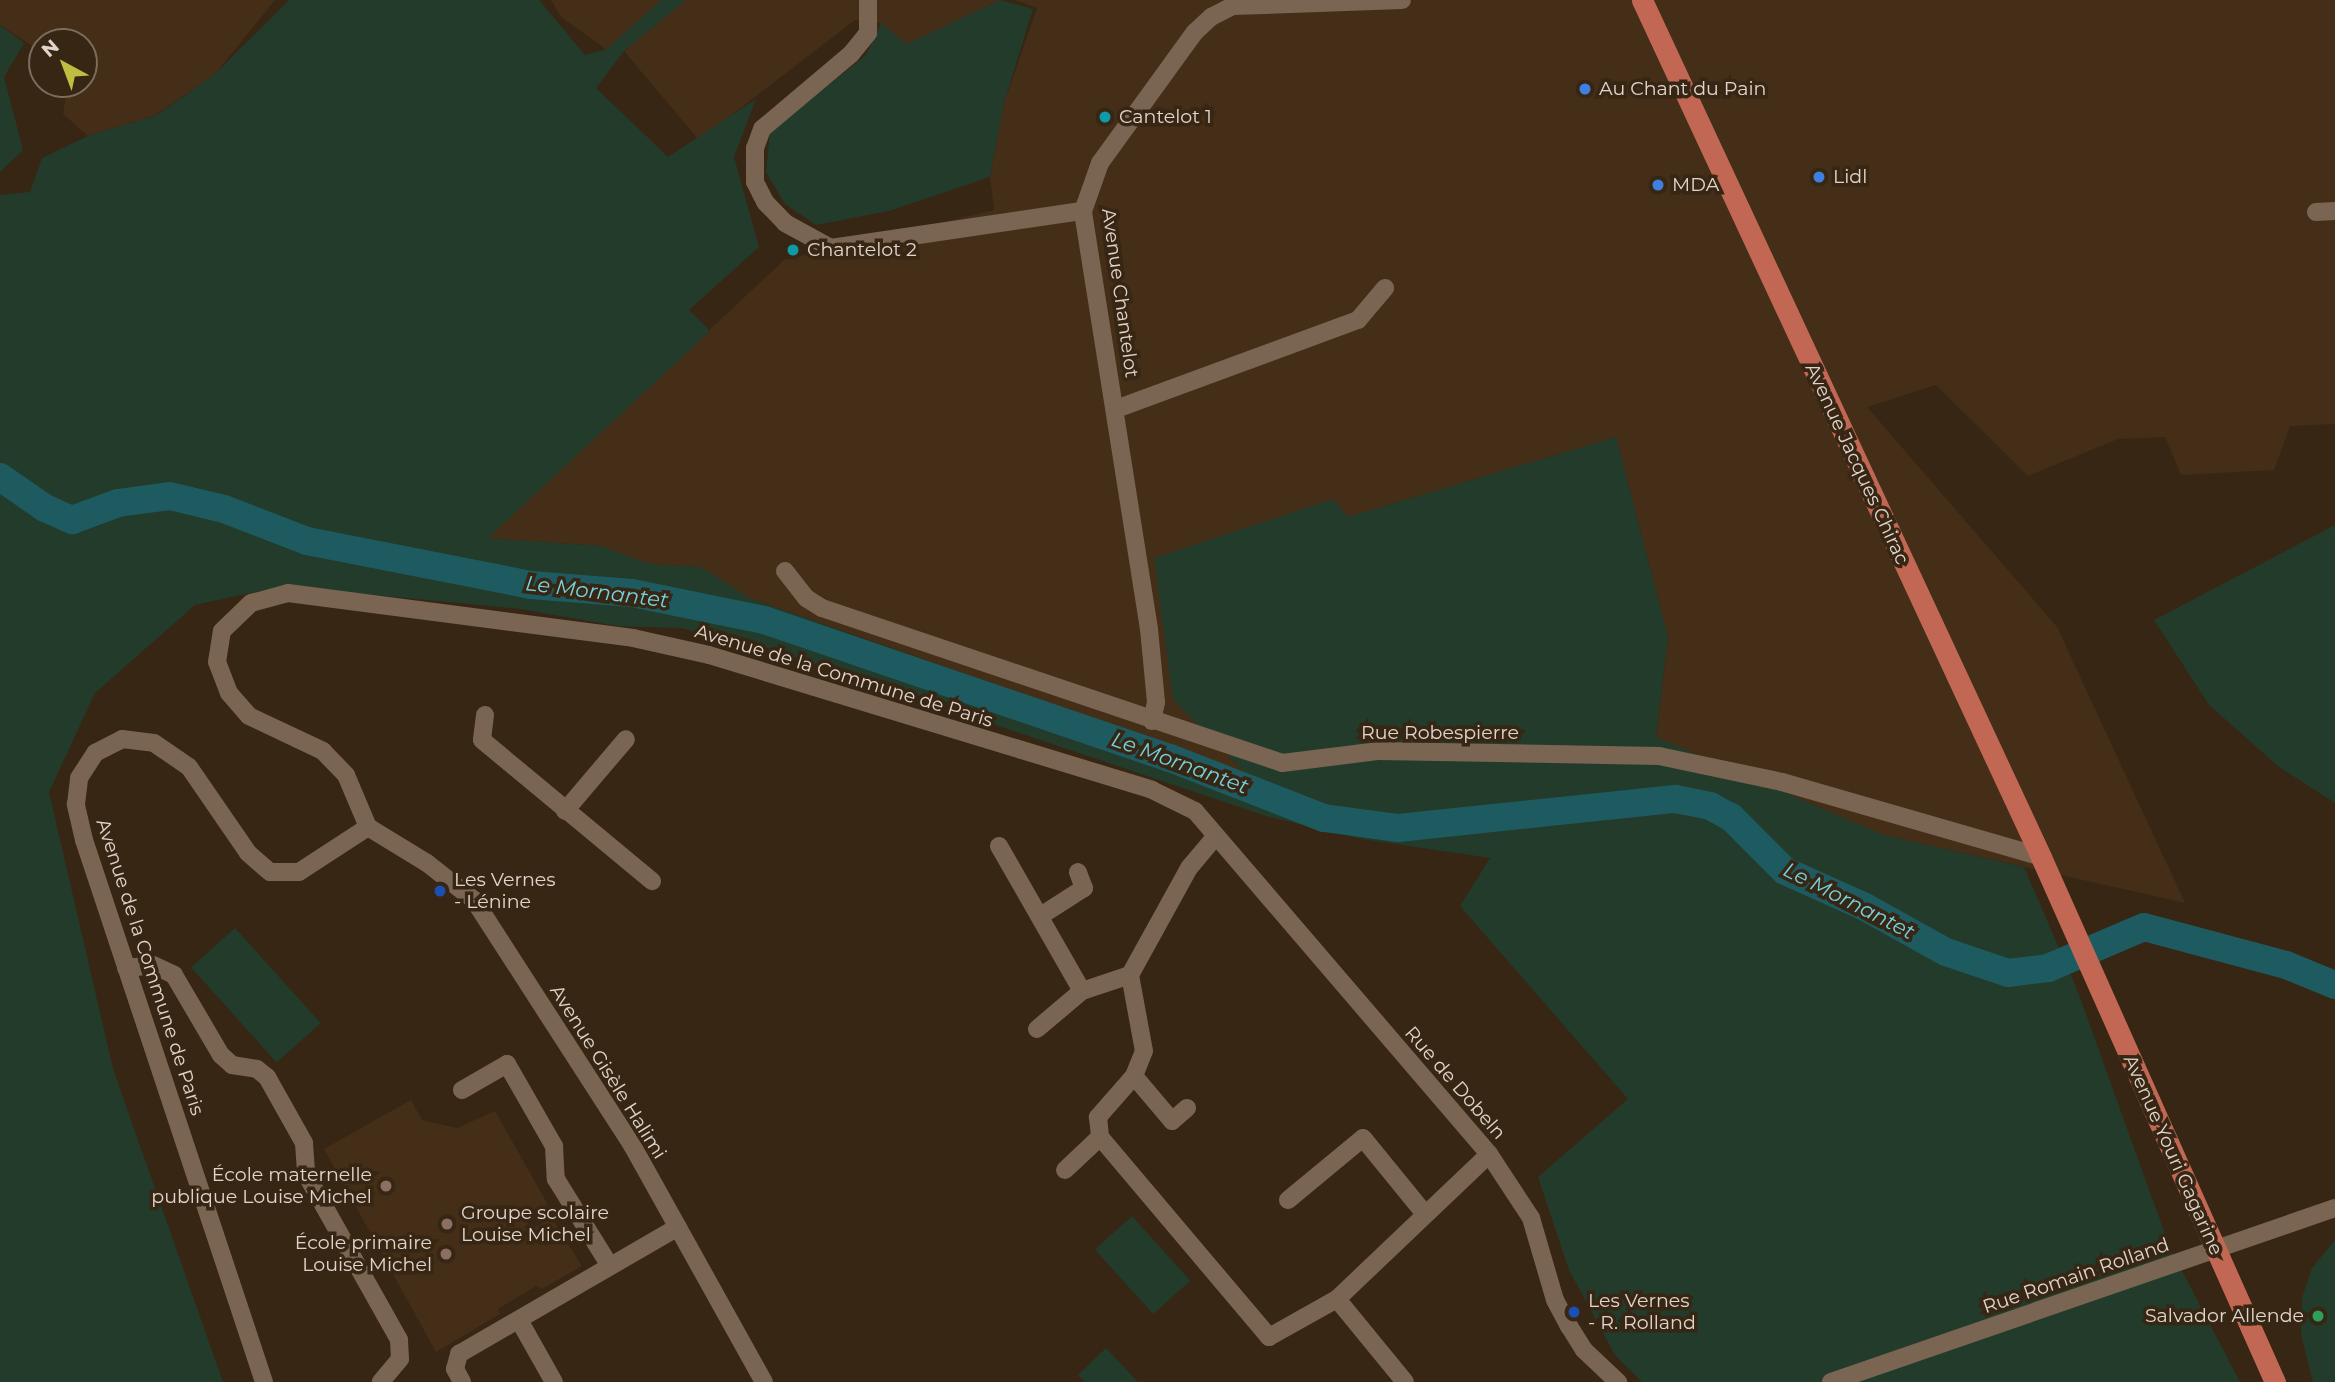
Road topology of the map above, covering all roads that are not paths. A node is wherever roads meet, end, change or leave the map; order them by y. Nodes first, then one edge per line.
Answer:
1 (868, 0) edge
2 (1402, 0) edge
3 (1642, 0) edge
4 (1083, 211) junction
5 (2335, 211) edge
6 (2316, 212) dead end
7 (1385, 288) dead end
8 (1116, 409) junction
9 (785, 571) dead end
10 (485, 715) dead end
11 (1152, 721) junction
12 (626, 739) dead end
13 (565, 811) junction
14 (368, 827) junction
15 (1216, 837) junction
16 (999, 846) dead end
17 (2041, 857) junction
18 (1078, 872) dead end
19 (652, 881) dead end
20 (1042, 915) junction
21 (2072, 928) joint
22 (126, 968) junction
23 (1130, 975) junction
24 (1082, 991) junction
25 (1037, 1029) dead end
26 (1134, 1076) junction
27 (461, 1090) dead end
28 (1187, 1108) dead end
29 (1100, 1137) junction
30 (1489, 1154) junction
31 (1065, 1170) dead end
32 (1288, 1200) dead end
33 (2335, 1208) edge
34 (1425, 1214) junction
35 (678, 1227) junction
36 (2214, 1250) junction
37 (610, 1266) junction
38 (1337, 1299) junction
39 (519, 1320) junction
40 (264, 1382) edge
41 (381, 1382) edge
42 (462, 1382) edge
43 (554, 1382) edge
44 (764, 1382) edge
45 (1405, 1382) edge
46 (1618, 1382) edge
47 (1831, 1382) edge
48 (2275, 1382) edge

1 - 4 street
2 - 4 street, Avenue Chantelot
3 - 17 main road, Avenue Jacques Chirac
4 - 8 street, Avenue Chantelot
5 - 6 street
7 - 8 street
8 - 11 street, Avenue Chantelot
9 - 11 street, Rue Robespierre
10 - 13 street
11 - 17 street, Rue Robespierre
12 - 13 street
13 - 19 street
14 - 15 street, Avenue de la Commune de Paris
14 - 22 street, Avenue de la Commune de Paris
14 - 35 street, Avenue Gisèle Halimi
15 - 23 street
15 - 30 street, Rue de Dobeln
16 - 20 street
17 - 21 main road, Avenue Jacques Chirac
18 - 20 street
20 - 24 street
21 - 36 main road, Avenue Youri Gagarine
22 - 40 street, Avenue de la Commune de Paris
22 - 41 street
23 - 24 street
23 - 26 street
24 - 25 street
26 - 28 street
26 - 29 street
27 - 37 street
29 - 31 street
29 - 38 street
30 - 34 street
30 - 46 street, Rue de Dobeln
32 - 34 street
33 - 36 street, Rue Romain Rolland
34 - 38 street
35 - 37 street
35 - 44 street, Avenue Gisèle Halimi
36 - 47 street, Rue Romain Rolland
36 - 48 main road, Avenue Youri Gagarine
37 - 39 street
38 - 45 street
39 - 42 street
39 - 43 street

